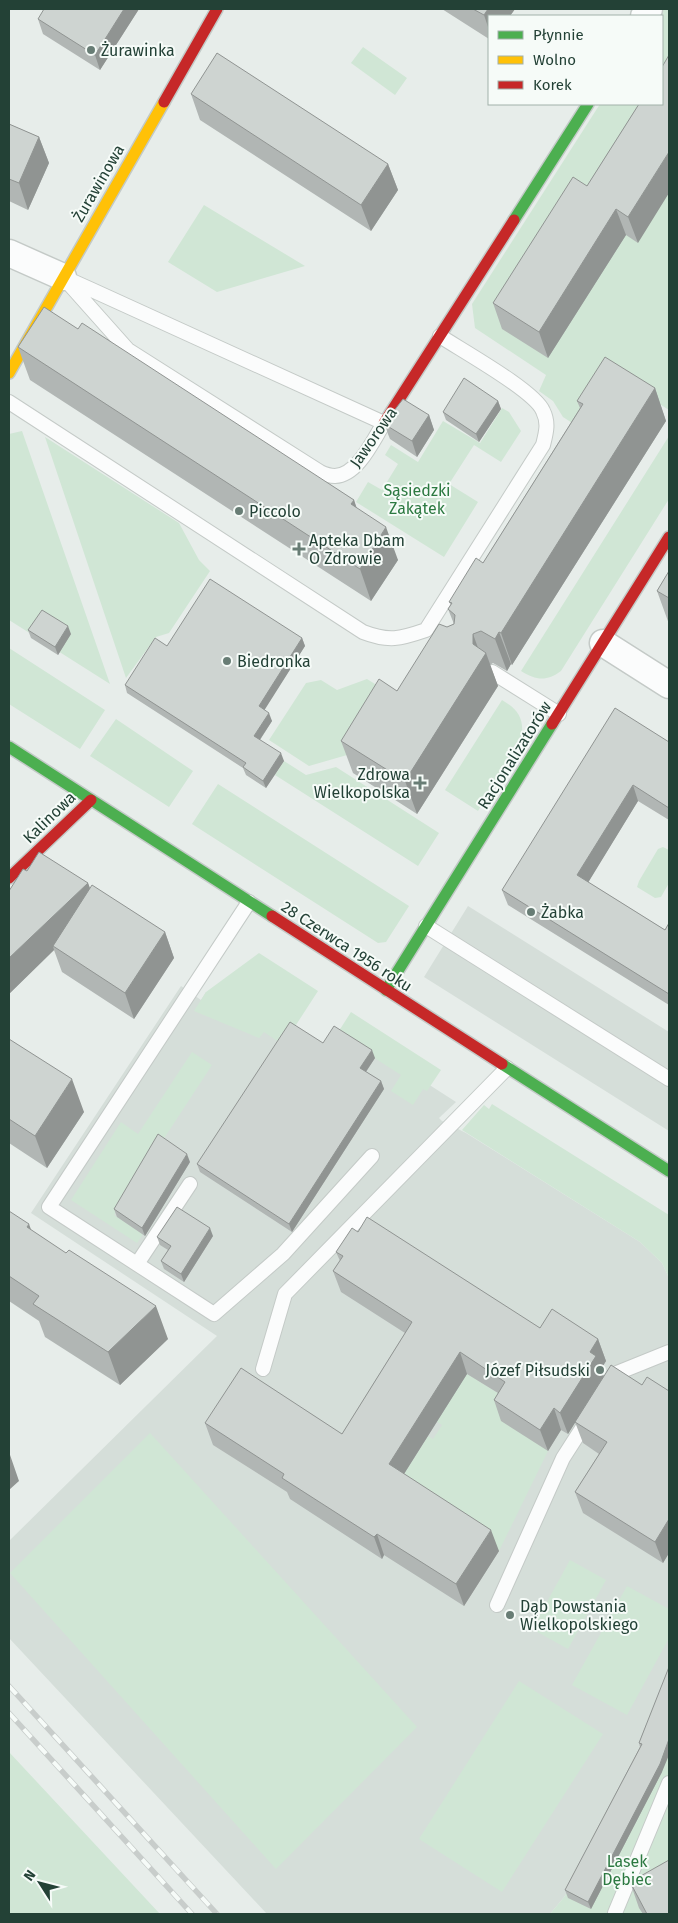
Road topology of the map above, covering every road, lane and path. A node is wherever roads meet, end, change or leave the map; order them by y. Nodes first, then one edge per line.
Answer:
1 (217, 9) edge
2 (587, 105) edge
3 (9, 253) edge
4 (63, 277) junction
5 (440, 336) junction
6 (9, 373) edge
7 (9, 402) edge
8 (384, 423) junction
9 (669, 537) edge
10 (603, 644) junction
11 (492, 672) dead end
12 (669, 685) edge
13 (559, 714) junction
14 (9, 747) edge
15 (91, 800) junction
16 (9, 878) edge
17 (249, 902) junction
18 (426, 926) junction
19 (386, 990) junction
20 (507, 1068) junction
21 (669, 1079) edge
22 (372, 1156) dead end
23 (669, 1171) edge
24 (190, 1184) dead end
25 (137, 1264) junction
26 (669, 1352) edge
27 (263, 1369) dead end
28 (497, 1605) dead end
29 (669, 1783) edge
30 (615, 1913) dead end

1 - 4 street, Żurawinowa
2 - 5 street, Jaworowa
3 - 4 street, Jaworowa
4 - 6 street, Żurawinowa
4 - 8 lane
4 - 8 lane, Jaworowa
5 - 7 lane
5 - 8 street, Jaworowa
9 - 10 street, Racjonalizatorów
10 - 12 street
10 - 13 street, Racjonalizatorów
11 - 13 lane
13 - 18 street, Racjonalizatorów
14 - 15 street, 28 Czerwca 1956 roku
15 - 16 street, Kalinowa
15 - 17 street, 28 Czerwca 1956 roku
17 - 19 street, 28 Czerwca 1956 roku
17 - 25 lane
18 - 19 street, Racjonalizatorów
18 - 21 lane
19 - 20 street, 28 Czerwca 1956 roku
20 - 23 street, 28 Czerwca 1956 roku
20 - 27 lane
22 - 25 lane
24 - 25 lane
26 - 28 lane
29 - 30 lane

